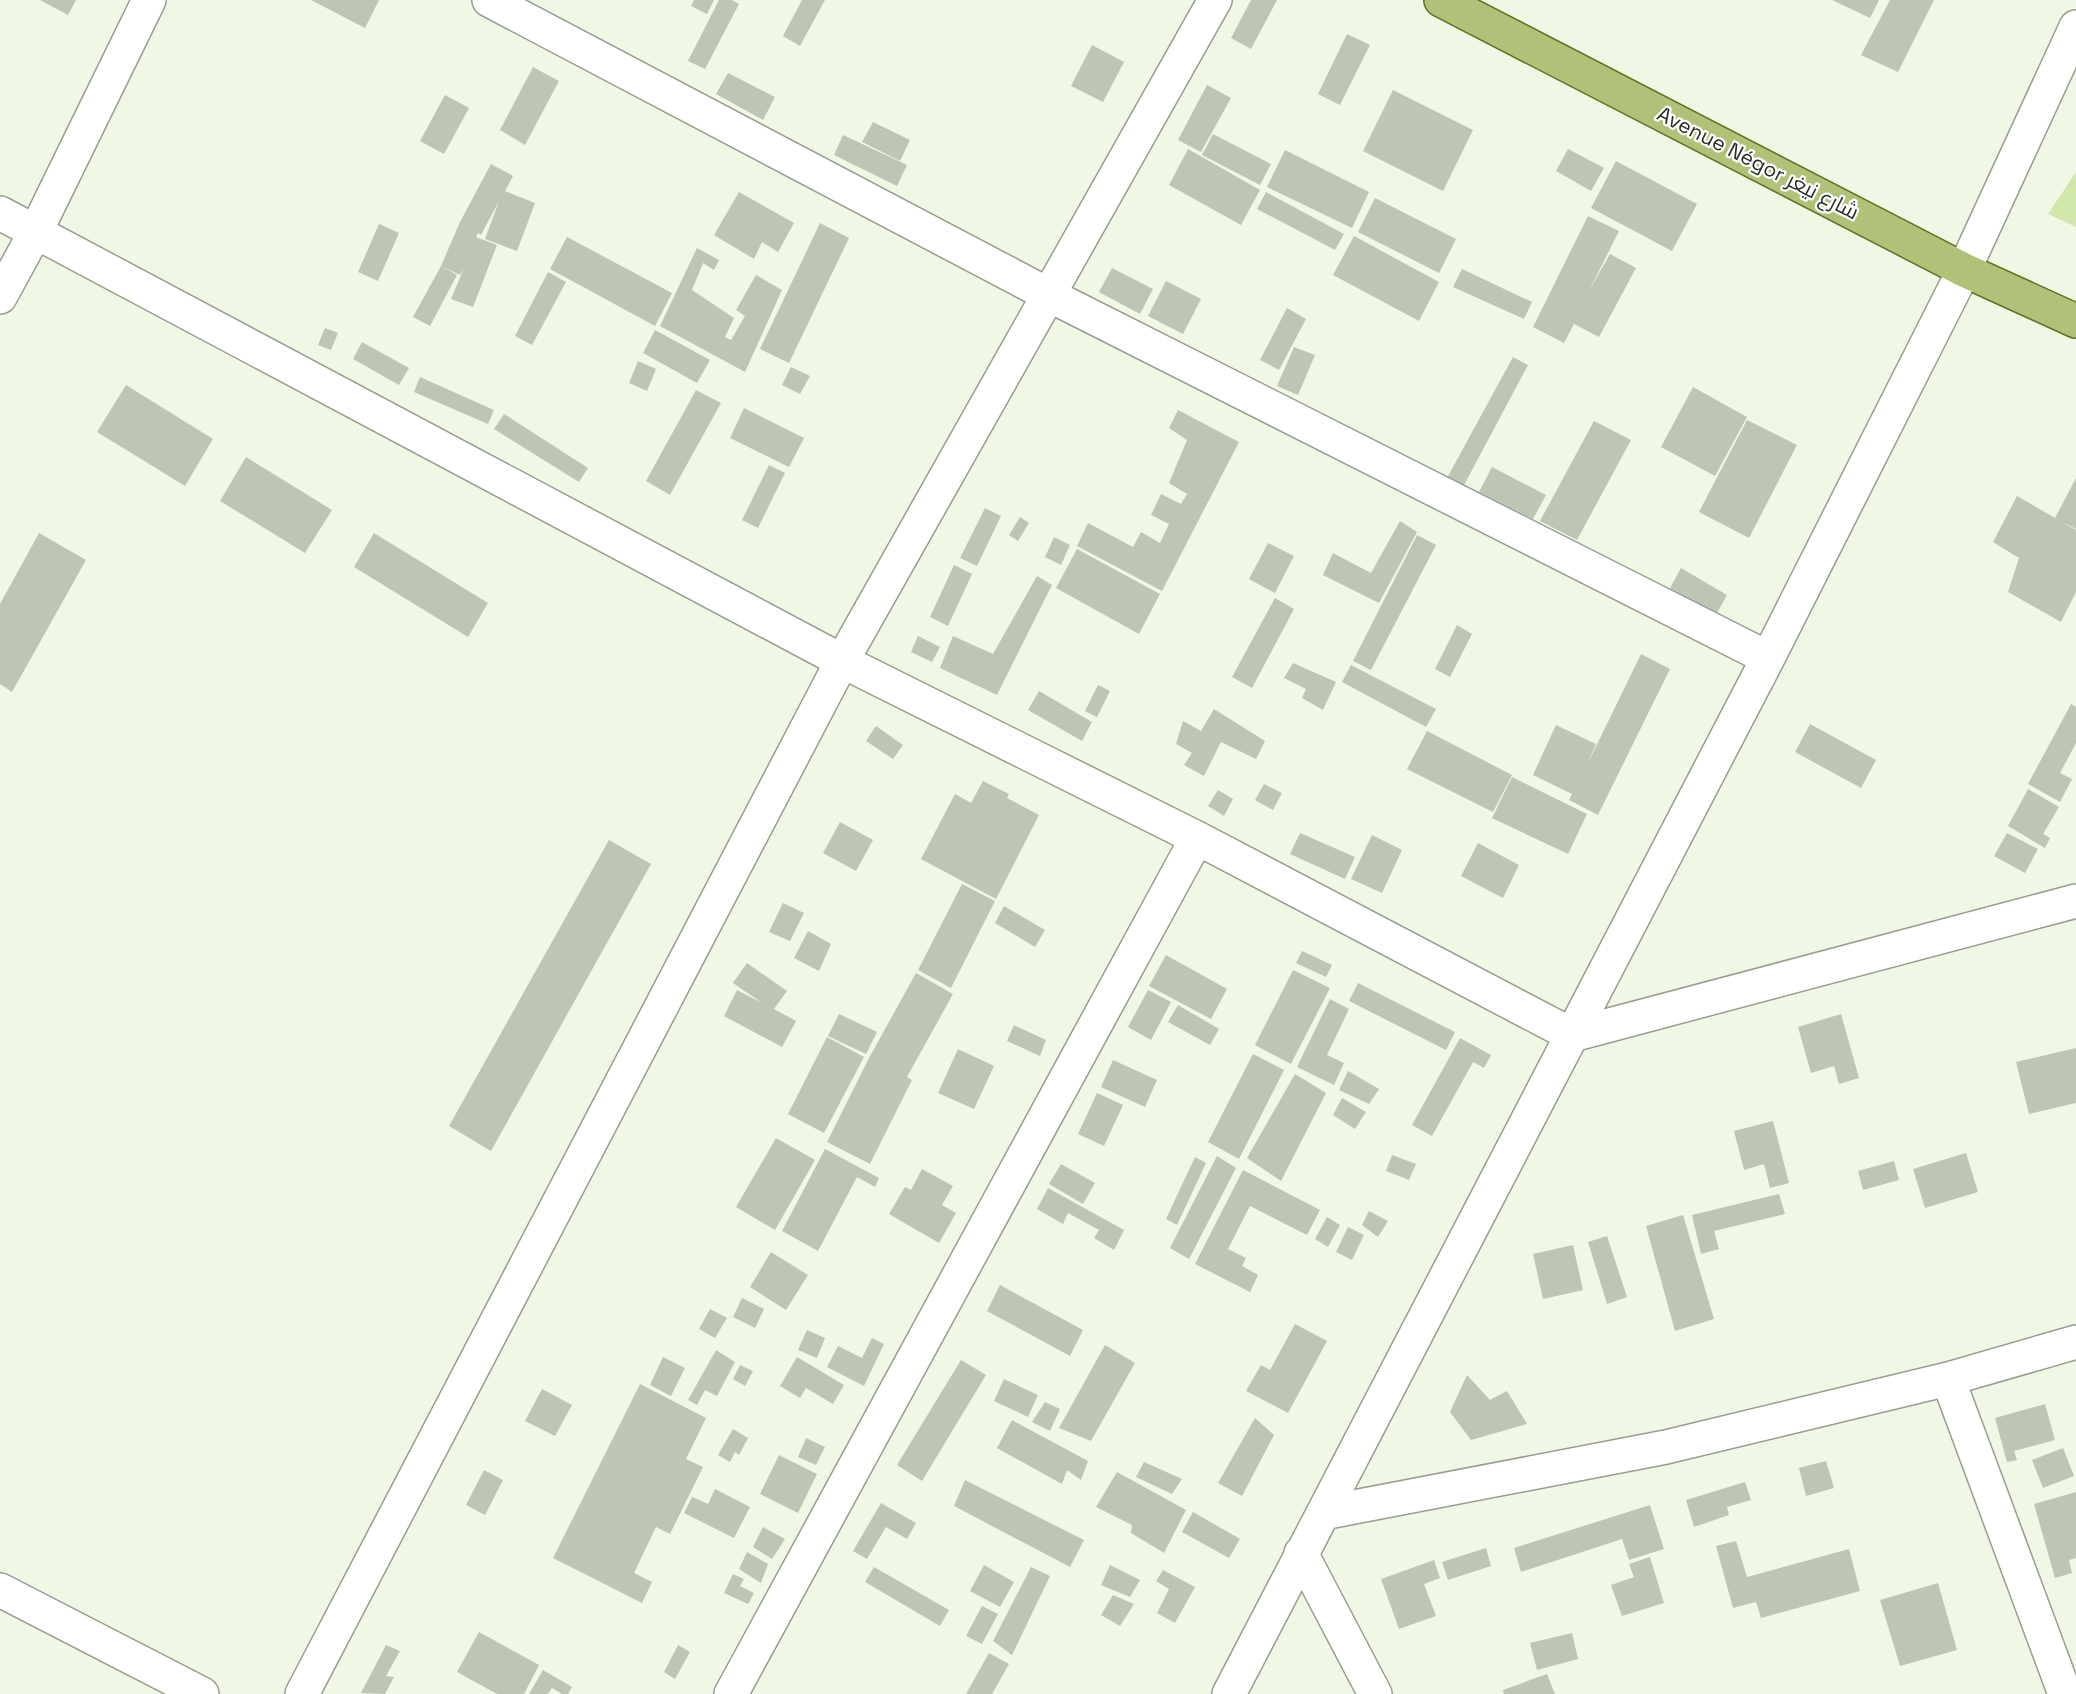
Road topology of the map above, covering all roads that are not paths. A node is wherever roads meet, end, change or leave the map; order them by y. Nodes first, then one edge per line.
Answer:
1 (149, 0) edge
2 (489, 0) edge
3 (1215, 0) edge
4 (1442, 0) edge
5 (2076, 27) edge
6 (0, 213) edge
7 (36, 231) junction
8 (1964, 270) junction
9 (1049, 295) junction
10 (0, 297) edge
11 (2076, 321) edge
12 (1768, 658) junction
13 (842, 661) junction
14 (1197, 838) junction
15 (2076, 901) edge
16 (1572, 1035) junction
17 (2076, 1342) edge
18 (1948, 1379) junction
19 (1323, 1513) junction
20 (1301, 1553) junction
21 (0, 1590) edge
22 (202, 1694) edge
23 (302, 1694) edge
24 (731, 1694) edge
25 (1230, 1694) edge
26 (1375, 1694) edge
27 (2065, 1694) edge

1 - 7 street
2 - 9 street
3 - 9 street
4 - 8 main road, Avenue Négor شارع نيغر
5 - 8 street
6 - 7 street
7 - 10 street
7 - 13 street
8 - 11 main road, Avenue Négor شارع نيغر
8 - 12 street
9 - 12 street
9 - 13 street
12 - 16 street
13 - 14 street
13 - 23 street
14 - 16 street
14 - 24 street
15 - 16 street
16 - 19 street
17 - 18 street
18 - 19 street
18 - 27 street
19 - 20 street
20 - 25 street
20 - 26 street
21 - 22 street

